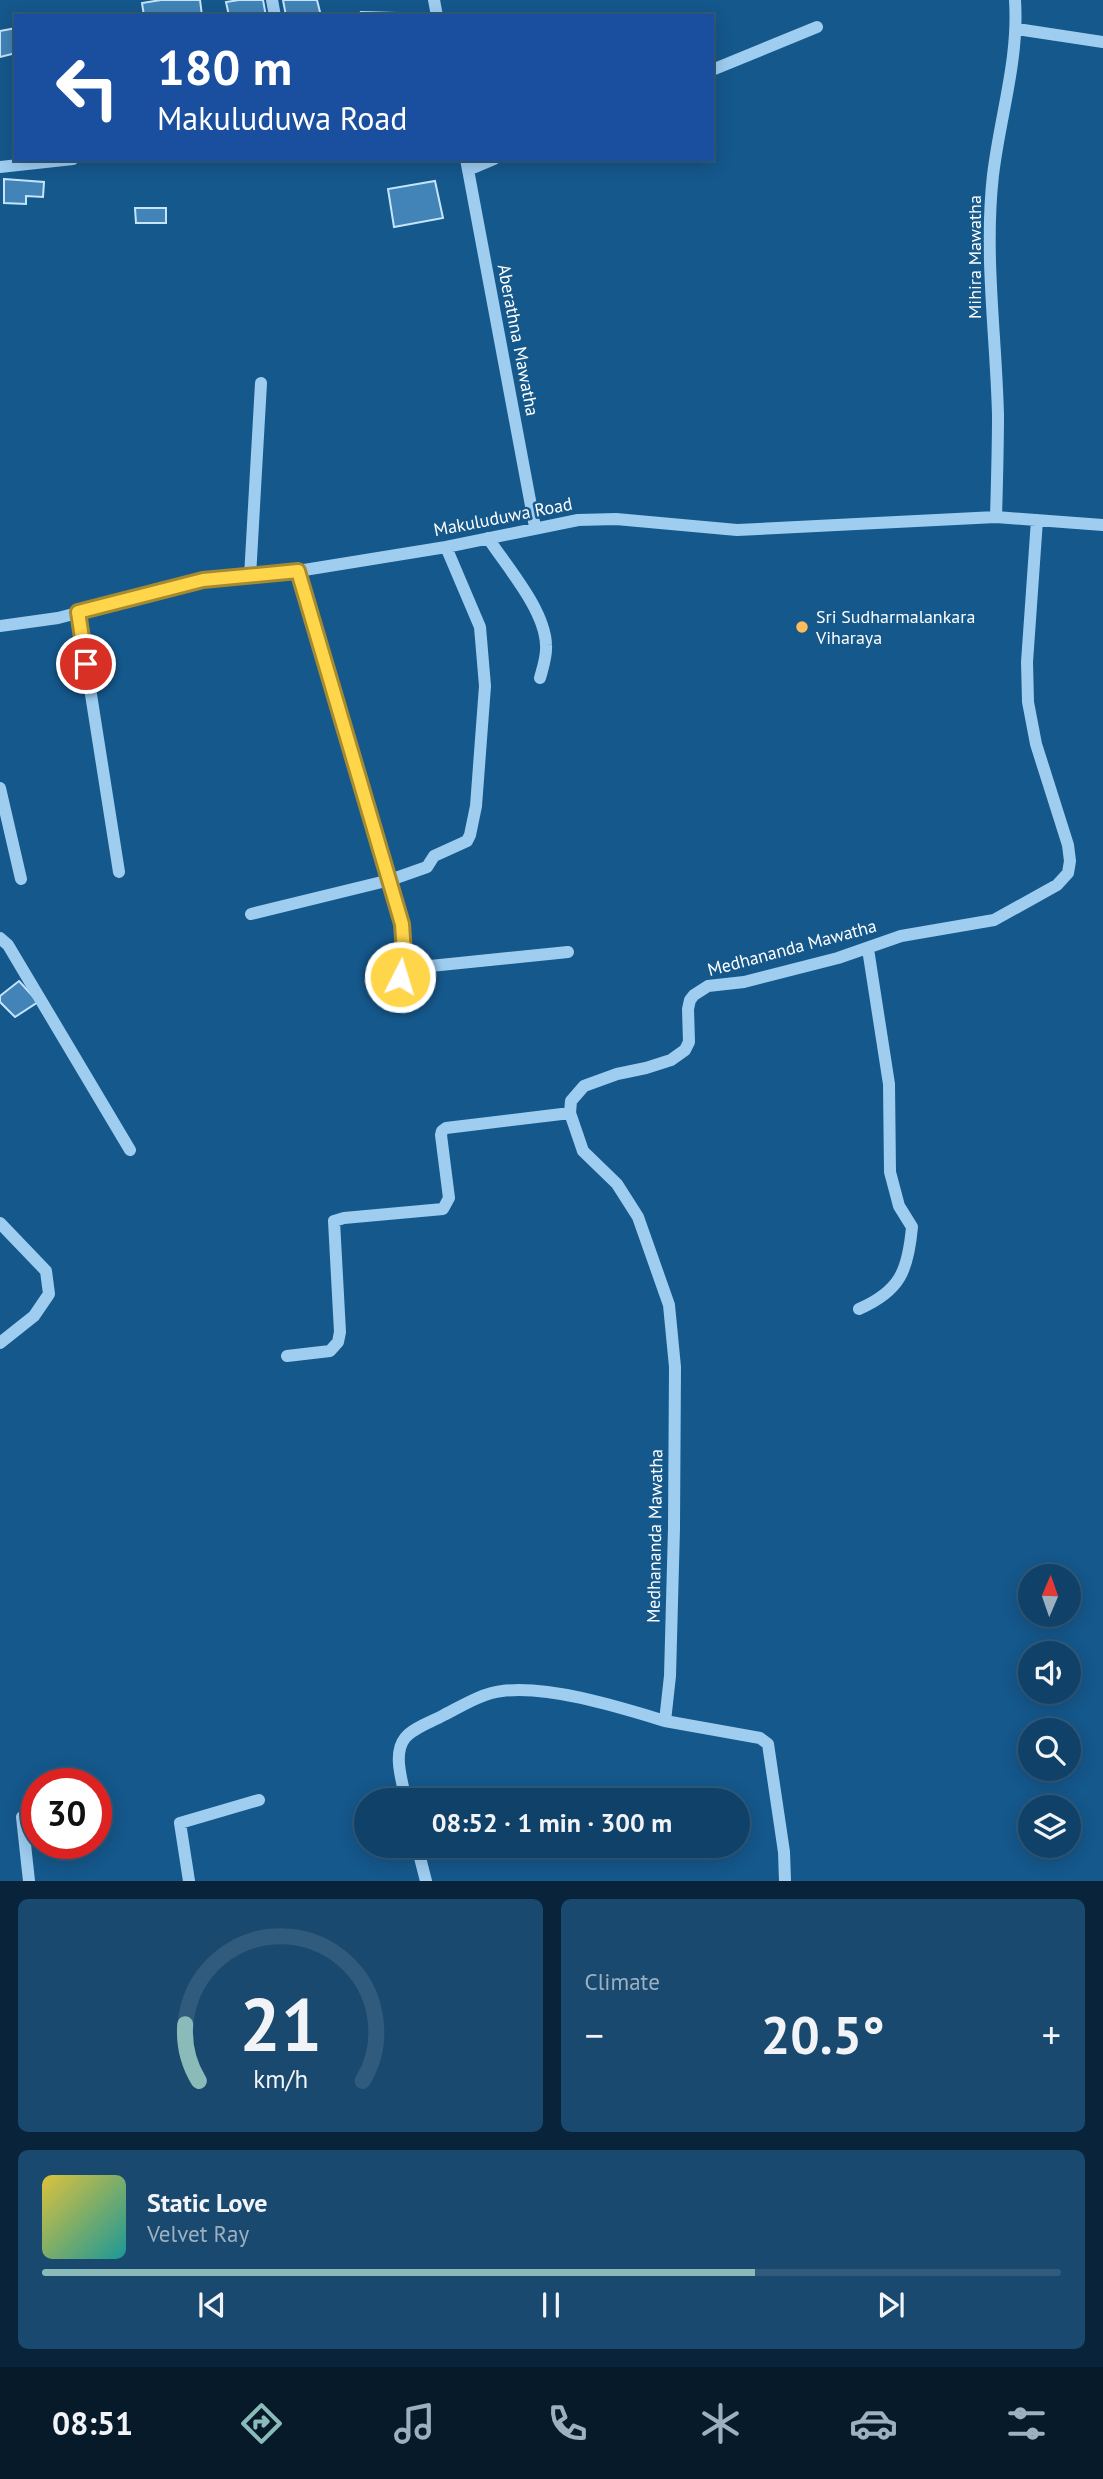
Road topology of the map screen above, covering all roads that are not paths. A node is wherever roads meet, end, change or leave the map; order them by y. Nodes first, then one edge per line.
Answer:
1 (1015, 0) edge
2 (817, 27) dead end
3 (1017, 29) junction
4 (1103, 42) edge
5 (714, 69) edge
6 (56, 161) edge
7 (467, 164) edge
8 (0, 167) edge
9 (261, 383) dead end
10 (996, 517) junction
11 (1037, 520) junction
12 (1103, 525) edge
13 (535, 527) junction
14 (488, 538) junction
15 (446, 547) junction
16 (298, 571) junction
17 (250, 577) junction
18 (78, 612) junction
19 (0, 626) edge
20 (540, 678) dead end
21 (0, 788) edge
22 (119, 872) dead end
23 (21, 879) dead end
24 (390, 880) junction
25 (251, 914) dead end
26 (0, 938) edge
27 (868, 949) junction
28 (568, 952) dead end
29 (570, 1113) junction
30 (130, 1150) dead end
31 (0, 1223) edge
32 (859, 1309) dead end
33 (0, 1343) edge
34 (287, 1356) dead end
35 (665, 1721) junction
36 (403, 1788) edge
37 (259, 1800) dead end
38 (420, 1858) edge
39 (27, 1859) edge
40 (29, 1881) edge
41 (189, 1881) edge
42 (426, 1881) edge
43 (785, 1881) edge

1 - 3 street, Mihira Mawatha
2 - 5 street
3 - 4 street
3 - 10 street, Mihira Mawatha
6 - 8 street
7 - 13 street, Aberathna Mawatha
9 - 17 street
10 - 11 street, Makuluduwa Road
10 - 13 street, Makuluduwa Road
11 - 12 street, Makuluduwa Road
11 - 27 street, Medhananda Mawatha
13 - 14 street, Makuluduwa Road
14 - 15 street, Makuluduwa Road
14 - 20 street
15 - 16 street, Makuluduwa Road
15 - 24 street
16 - 17 street, Makuluduwa Road
16 - 24 street
17 - 18 street, Makuluduwa Road
18 - 19 street, Makuluduwa Road
18 - 22 street
21 - 23 street
24 - 25 street
24 - 28 street
26 - 30 street
27 - 29 street, Medhananda Mawatha
27 - 32 street
29 - 34 street
29 - 35 street, Medhananda Mawatha
31 - 33 street
35 - 36 street
35 - 43 street
37 - 41 street
38 - 42 street
39 - 40 street

